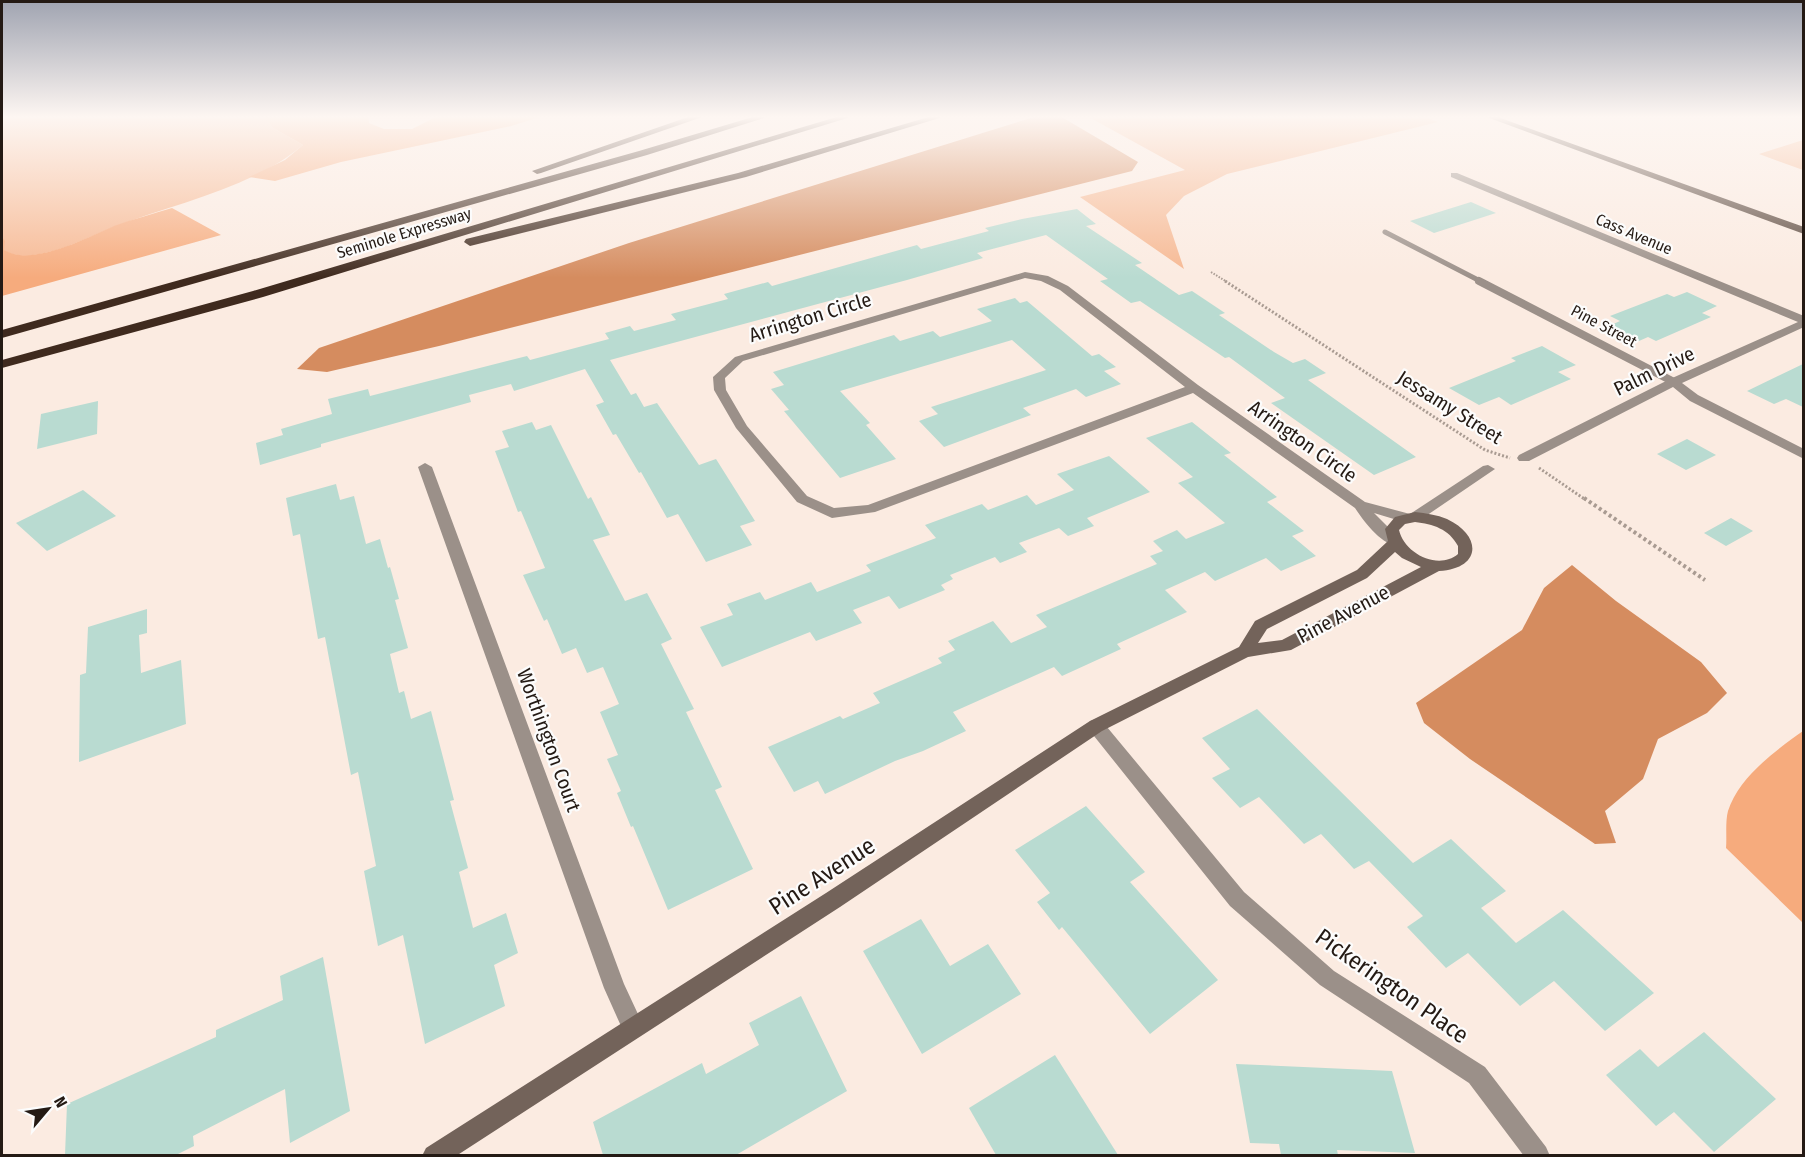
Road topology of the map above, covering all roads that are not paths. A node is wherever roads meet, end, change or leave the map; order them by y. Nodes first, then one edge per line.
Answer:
1 (537, 170) edge
2 (583, 170) edge
3 (670, 170) edge
4 (759, 170) edge
5 (1638, 170) edge
6 (1651, 170) edge
7 (1454, 175) dead end
8 (1776, 220) junction
9 (1803, 231) edge
10 (1385, 232) dead end
11 (258, 294) junction
12 (1803, 322) edge
13 (2, 325) edge
14 (2, 334) edge
15 (2, 364) edge
16 (1674, 382) junction
17 (1194, 388) junction
18 (1803, 455) edge
19 (1524, 458) road end
20 (425, 467) dead end
21 (1488, 469) dead end
22 (1360, 505) junction
23 (1411, 518) junction
24 (1395, 542) junction
25 (1438, 565) junction
26 (1245, 651) junction
27 (1096, 726) junction
28 (633, 1028) junction
29 (434, 1155) edge
30 (1538, 1155) edge

1 - 13 highway
2 - 14 highway, Seminole Expressway
3 - 11 highway, Seminole Expressway
4 - 11 highway
5 - 8 main road
6 - 8 main road
7 - 12 street, Cass Avenue
8 - 9 main road
10 - 16 lane, Pine Street
11 - 15 highway, Seminole Expressway
12 - 16 street, Palm Drive
16 - 18 street, Pine Street
16 - 19 street, Palm Drive
17 - 17 street, Arrington Circle
17 - 22 street, Arrington Circle
20 - 28 street, Worthington Court
21 - 23 street, Pine Avenue
22 - 23 street, Arrington Circle
22 - 24 street, Arrington Circle
23 - 24 street, Pine Avenue
23 - 25 street, Pine Avenue
24 - 25 street
24 - 26 street, Pine Avenue
25 - 26 street, Pine Avenue
26 - 27 street, Pine Avenue
27 - 28 street, Pine Avenue
27 - 30 street, Pickerington Place
28 - 29 street, Pine Avenue

